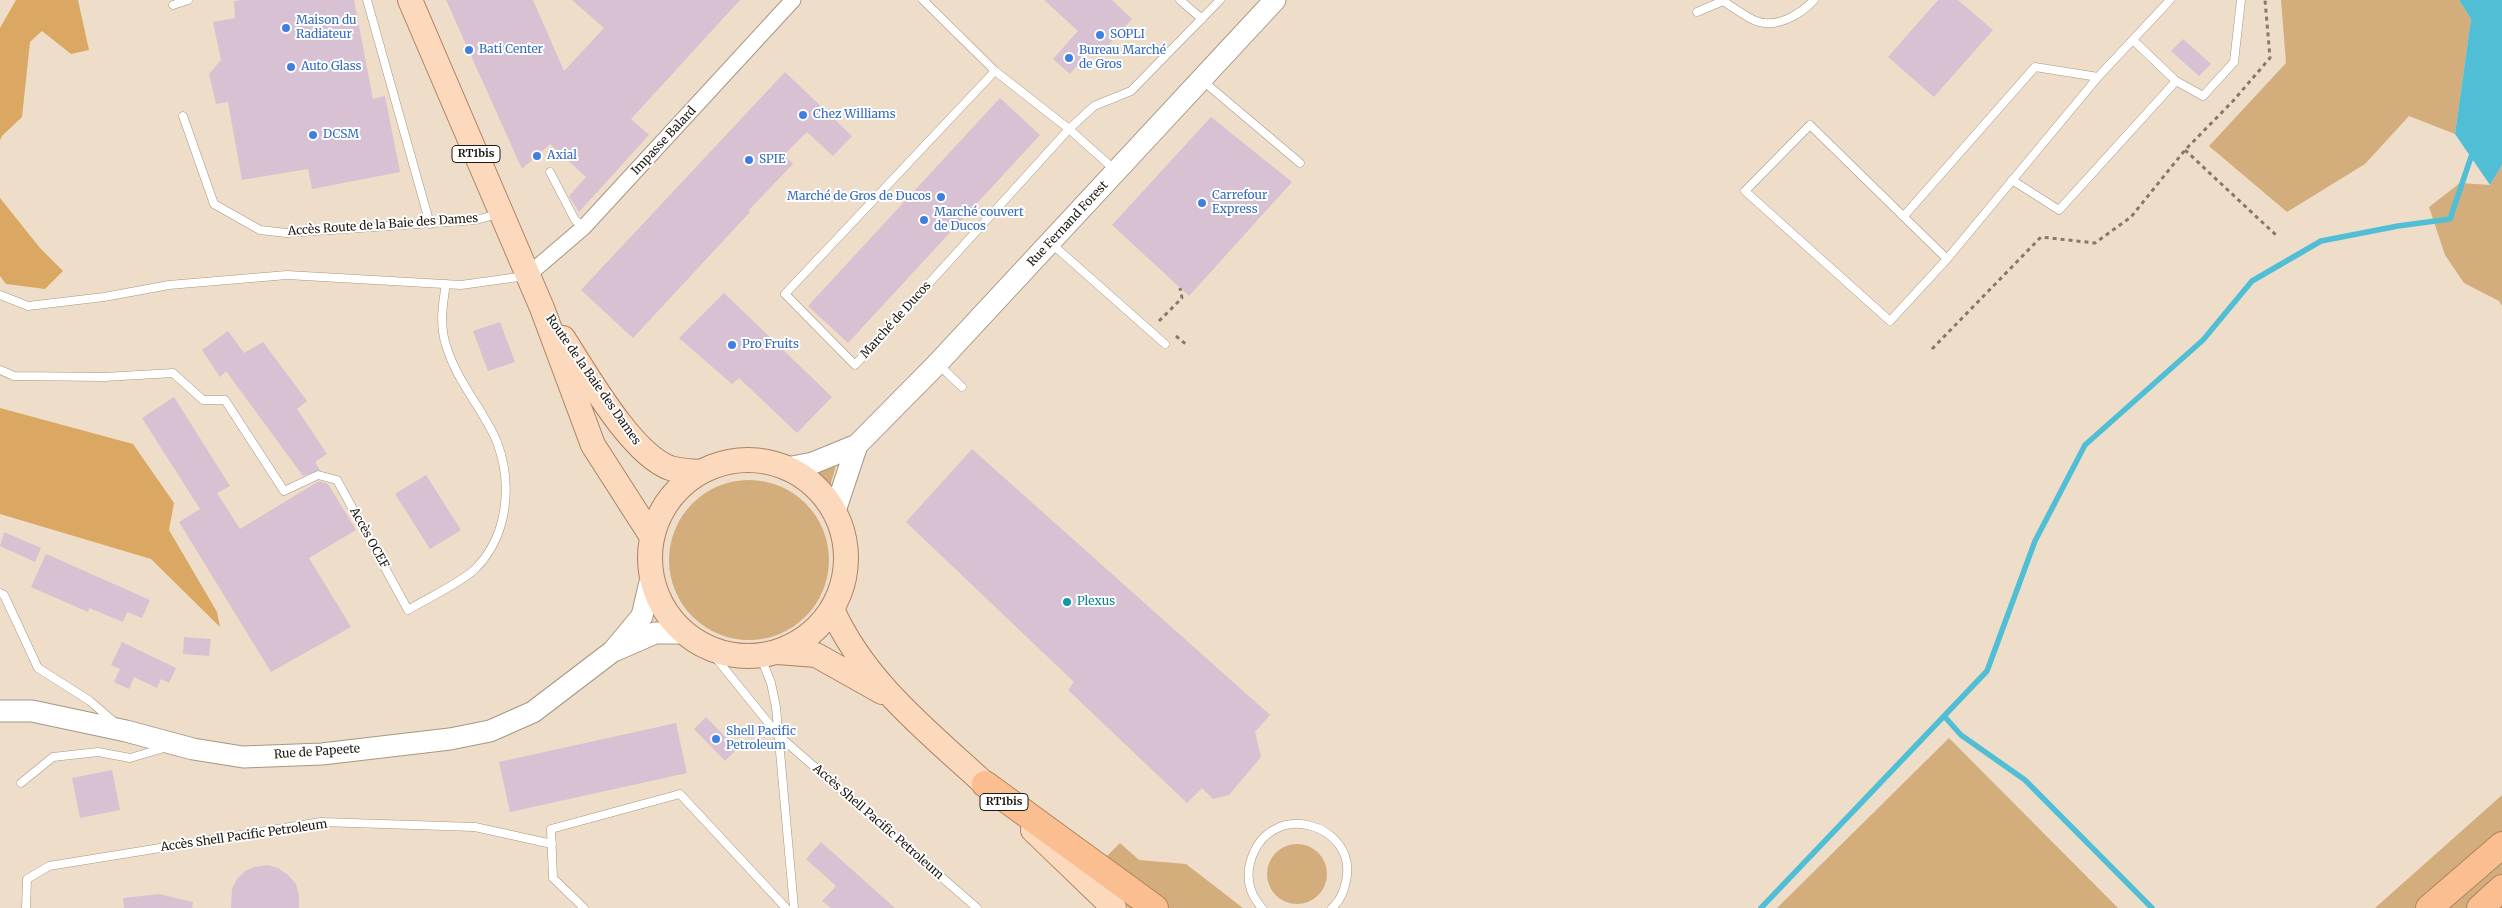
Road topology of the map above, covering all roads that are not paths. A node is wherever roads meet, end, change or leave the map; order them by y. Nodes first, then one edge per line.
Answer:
1 (188, 0) edge
2 (367, 0) edge
3 (410, 0) edge
4 (793, 0) edge
5 (923, 0) edge
6 (1180, 0) edge
7 (1220, 0) edge
8 (1276, 0) edge
9 (1814, 0) edge
10 (2170, 0) edge
11 (2241, 0) edge
12 (173, 5) dead end
13 (1697, 12) dead end
14 (1202, 19) junction
15 (2133, 40) junction
16 (995, 71) junction
17 (2098, 76) junction
18 (1201, 80) junction
19 (2176, 81) junction
20 (183, 116) dead end
21 (1069, 129) junction
22 (1300, 162) dead end
23 (1116, 171) junction
24 (550, 172) dead end
25 (2012, 180) junction
26 (501, 213) junction
27 (1904, 216) junction
28 (430, 224) junction
29 (584, 227) junction
30 (1050, 243) junction
31 (1946, 259) junction
32 (528, 275) junction
33 (446, 284) junction
34 (0, 295) edge
35 (542, 308) junction
36 (1164, 344) dead end
37 (938, 364) junction
38 (0, 370) edge
39 (962, 387) dead end
40 (857, 445) junction
41 (787, 468) junction
42 (700, 472) junction
43 (834, 511) junction
44 (652, 537) junction
45 (651, 578) junction
46 (0, 593) edge
47 (832, 609) junction
48 (684, 633) junction
49 (707, 647) junction
50 (614, 651) junction
51 (768, 654) junction
52 (892, 697) junction
53 (0, 711) edge
54 (126, 731) junction
55 (779, 736) junction
56 (176, 744) junction
57 (21, 783) dead end
58 (985, 784) junction
59 (552, 844) junction
60 (2502, 844) edge
61 (2502, 888) edge
62 (26, 908) edge
63 (584, 908) edge
64 (786, 908) edge
65 (794, 908) edge
66 (977, 908) edge
67 (1114, 908) edge
68 (1155, 908) edge
69 (1262, 908) edge
70 (1332, 908) edge
71 (2429, 908) edge
72 (2480, 908) edge

1 - 12 lane
2 - 28 lane
3 - 26 main road, Route de la Baie des Dames / RT1bis
4 - 29 street, Impasse Balard
5 - 16 lane
6 - 14 lane
7 - 14 lane, Marché de Ducos
8 - 18 street, Rue Fernand Forest
9 - 13 lane
10 - 15 lane
11 - 19 lane
14 - 21 lane, Marché de Ducos
15 - 17 lane
15 - 19 lane
16 - 21 lane
16 - 21 lane, Marché de Ducos
17 - 25 lane
17 - 27 lane
18 - 22 lane
18 - 23 street, Rue Fernand Forest
19 - 25 lane
20 - 28 lane, Accès Route de la Baie des Dames
21 - 23 lane
23 - 30 street, Rue Fernand Forest
24 - 29 lane
25 - 31 lane
26 - 28 lane, Accès Route de la Baie des Dames
26 - 32 main road, Route de la Baie des Dames / RT1bis
27 - 31 lane
27 - 31 lane
29 - 32 street, Impasse Balard
30 - 36 lane
30 - 37 street, Rue Fernand Forest
32 - 33 lane
32 - 35 main road, Route de la Baie des Dames / RT1bis
33 - 34 lane
33 - 38 lane, Accès OCEF
35 - 42 main road, Route de la Baie des Dames / RT1bis
35 - 44 main road, Route de la Baie des Dames / RT1bis
37 - 39 lane
37 - 40 street, Rue Fernand Forest
40 - 41 street, Rue Fernand Forest
40 - 43 street, Rue Fernand Forest
41 - 42 main road
41 - 43 main road
42 - 44 main road
43 - 47 main road
44 - 45 main road
45 - 48 main road
45 - 50 street, Rue de Papeete
46 - 54 lane
47 - 51 main road
47 - 52 main road, RT1bis
48 - 49 main road
48 - 50 street, Rue de Papeete
49 - 51 main road
49 - 55 lane, Accès Shell Pacific Petroleum
50 - 56 street, Rue de Papeete
51 - 52 main road, RT1bis
51 - 55 lane
52 - 58 main road, RT1bis
53 - 54 street, Rue de Papeete
54 - 56 street, Rue de Papeete
55 - 65 lane
55 - 66 lane, Accès Shell Pacific Petroleum
56 - 57 lane
58 - 67 main road, RT1bis
58 - 68 highway
59 - 62 lane, Accès Shell Pacific Petroleum
59 - 63 lane
59 - 64 lane
60 - 71 highway
61 - 72 highway
69 - 70 lane

